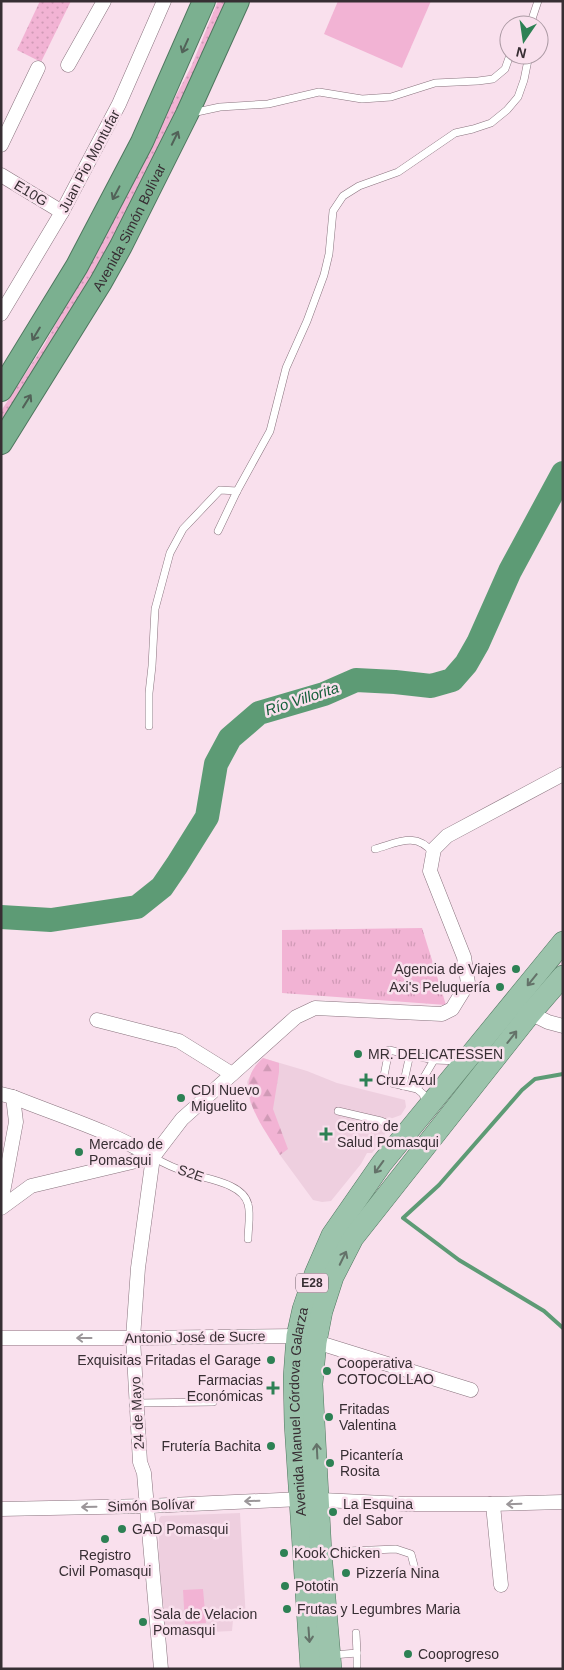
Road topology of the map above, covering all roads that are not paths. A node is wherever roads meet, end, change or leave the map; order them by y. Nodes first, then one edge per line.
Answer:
1 (104, 1) edge
2 (164, 1) edge
3 (204, 1) edge
4 (238, 1) edge
5 (538, 1) edge
6 (534, 15) edge
7 (68, 65) dead end
8 (506, 65) edge
9 (527, 65) edge
10 (38, 68) dead end
11 (187, 114) junction
12 (1, 146) edge
13 (1, 175) edge
14 (62, 212) junction
15 (1, 314) edge
16 (1, 390) edge
17 (1, 443) edge
18 (237, 490) junction
19 (218, 531) dead end
20 (149, 726) dead end
21 (563, 774) edge
22 (375, 849) dead end
23 (434, 853) junction
24 (563, 942) edge
25 (563, 976) edge
26 (521, 1009) junction
27 (97, 1020) dead end
28 (563, 1026) edge
29 (410, 1054) junction
30 (467, 1058) junction
31 (434, 1060) junction
32 (487, 1069) junction
33 (232, 1074) junction
34 (403, 1086) junction
35 (7, 1096) edge
36 (425, 1100) junction
37 (338, 1111) dead end
38 (449, 1116) junction
39 (408, 1132) junction
40 (154, 1157) junction
41 (1, 1203) edge
42 (1, 1208) edge
43 (248, 1239) dead end
44 (1, 1338) edge
45 (133, 1338) junction
46 (306, 1339) junction
47 (471, 1390) dead end
48 (213, 1402) dead end
49 (137, 1403) junction
50 (310, 1499) junction
51 (563, 1502) edge
52 (490, 1504) junction
53 (148, 1506) junction
54 (1, 1509) edge
55 (321, 1552) junction
56 (415, 1569) dead end
57 (501, 1585) dead end
58 (356, 1634) dead end
59 (357, 1653) junction
60 (331, 1662) edge
61 (357, 1666) dead end
62 (161, 1669) edge
63 (312, 1669) edge

1 - 7 street
2 - 14 street, Juan Pio Montufar
3 -> 16 highway, Avenida Simón Bolívar
4 - 11 highway, Avenida Simón Bolívar
5 - 6 lane
8 - 11 lane
9 - 18 lane
10 - 12 street
17 -> 11 highway, Avenida Simón Bolívar
13 - 14 street, E10G
14 - 15 street, Juan Pio Montufar
18 - 19 lane
18 - 20 lane
21 - 23 street
22 - 23 lane
23 - 33 street
24 -> 26 main road, Avenida Manuel Córdova Galarza / E28
25 - 26 main road, Avenida Manuel Córdova Galarza / E28
26 - 28 street
26 - 30 main road, Avenida Manuel Córdova Galarza / E28
32 -> 26 main road, Avenida Manuel Córdova Galarza / E28
27 - 33 street
29 - 31 lane
29 - 34 lane
29 - 34 lane
30 - 31 lane
30 - 32 main road
30 - 36 main road, Avenida Manuel Córdova Galarza / E28
31 - 36 lane
32 - 38 main road, Avenida Manuel Córdova Galarza / E28
33 - 40 street
34 - 36 lane
35 - 40 street, S2E
35 - 41 street
36 - 38 main road
36 - 39 main road, Avenida Manuel Córdova Galarza / E28
37 - 39 lane
46 -> 38 main road, Avenida Manuel Córdova Galarza / E28
39 -> 46 main road, Avenida Manuel Córdova Galarza / E28
40 - 42 street
40 - 43 lane, S2E
40 - 45 street, 24 de Mayo
45 -> 44 street, Antonio José de Sucre
45 - 46 street, Antonio José de Sucre
45 - 49 street, 24 de Mayo
46 - 47 street, Antonio José de Sucre
46 - 50 main road, Avenida Manuel Córdova Galarza / E28
48 - 49 lane
49 - 53 street, 24 de Mayo
50 - 52 street, Simón Bolívar
50 -> 53 street, Simón Bolívar
50 - 55 main road, Avenida Manuel Córdova Galarza / E28
50 -> 63 main road, Avenida Manuel Córdova Galarza / E28
51 -> 52 street, Simón Bolívar
52 - 57 street
53 -> 54 street, Simón Bolívar
53 - 62 street, 24 de Mayo
55 - 56 lane
55 - 60 main road, Avenida Manuel Córdova Galarza / E28
58 - 59 lane
59 - 60 lane
59 - 61 lane

